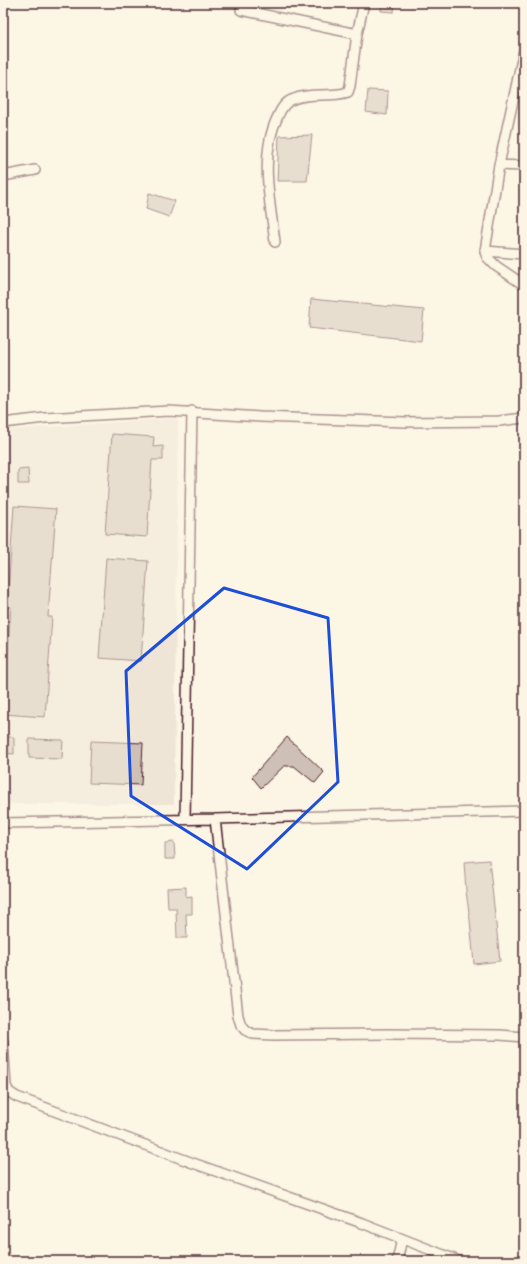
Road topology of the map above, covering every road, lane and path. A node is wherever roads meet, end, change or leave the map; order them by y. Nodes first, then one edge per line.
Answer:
1 (364, 3) edge
2 (241, 10) dead end
3 (357, 34) junction
4 (524, 50) edge
5 (499, 165) junction
6 (524, 166) edge
7 (35, 170) dead end
8 (3, 176) edge
9 (275, 242) dead end
10 (485, 251) junction
11 (524, 254) edge
12 (524, 285) edge
13 (192, 411) junction
14 (524, 418) edge
15 (3, 423) edge
16 (524, 811) edge
17 (185, 819) junction
18 (215, 819) junction
19 (3, 823) edge
20 (524, 1037) edge
21 (3, 1042) edge
22 (402, 1239) junction
23 (397, 1261) edge
24 (459, 1261) edge

1 - 3 street
2 - 3 street
3 - 9 street
4 - 5 street
5 - 6 street
5 - 10 street
7 - 8 street
10 - 11 street
10 - 12 street
13 - 14 street
13 - 15 street
13 - 17 street
16 - 18 street
17 - 18 street
17 - 19 street
18 - 20 street
21 - 22 street
22 - 23 street
22 - 24 street

